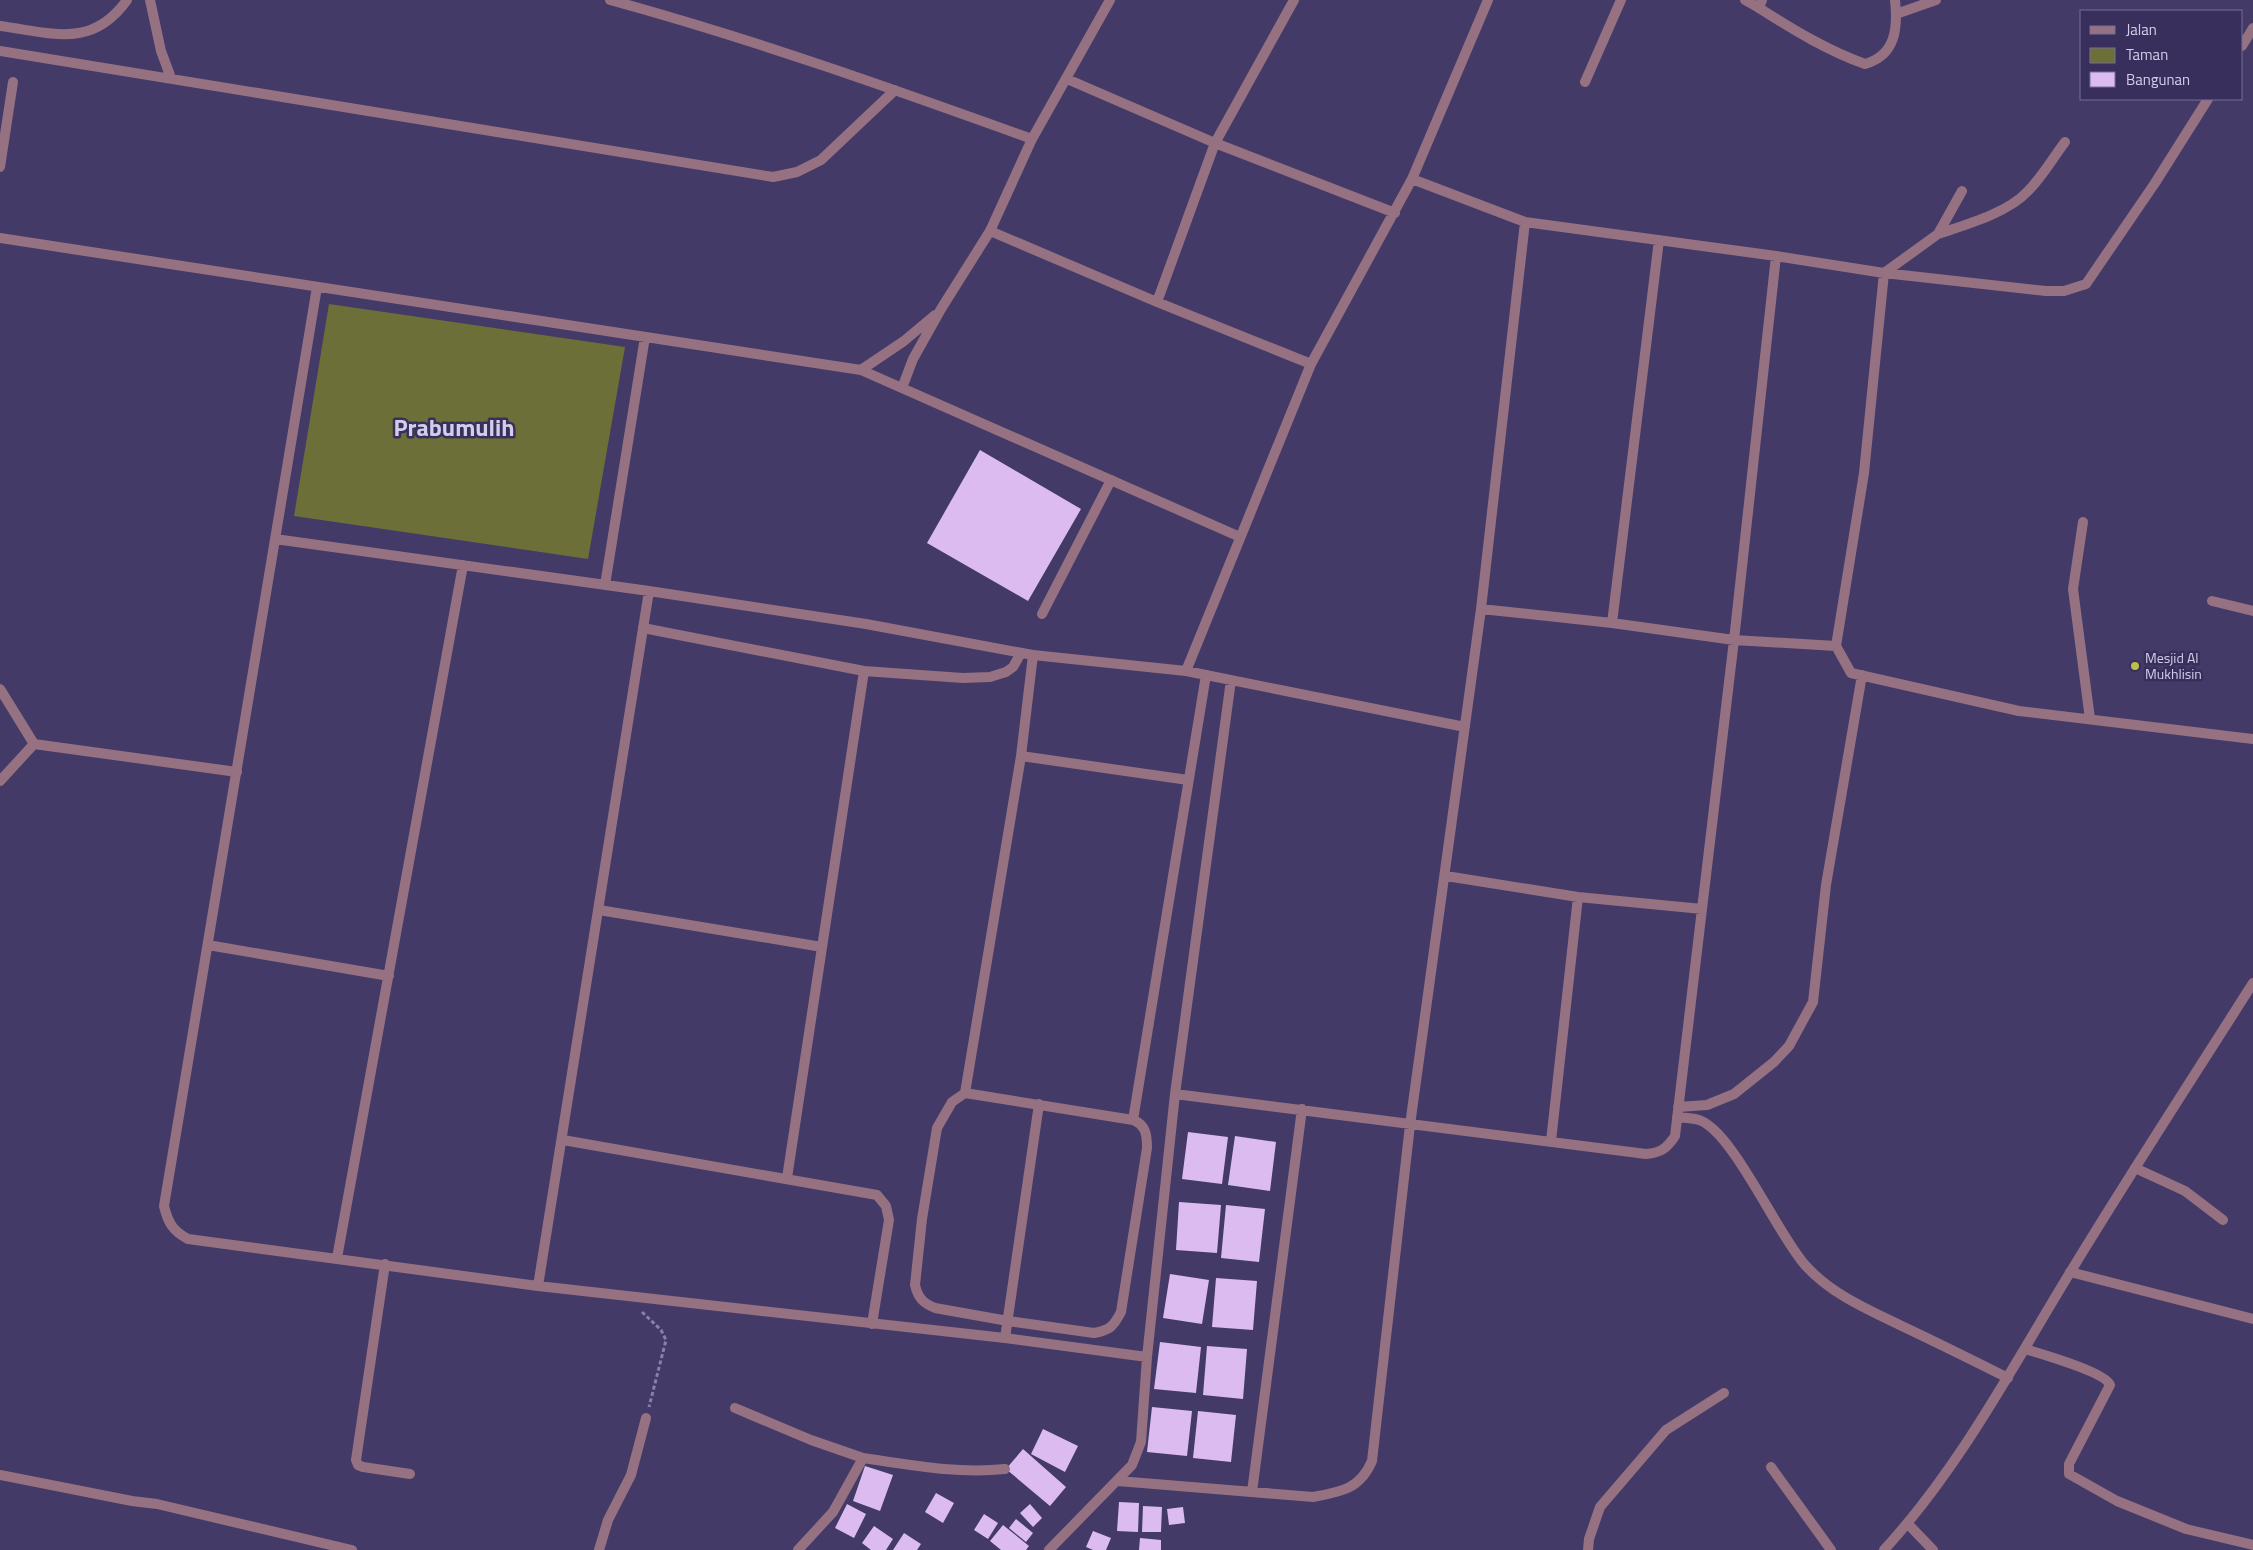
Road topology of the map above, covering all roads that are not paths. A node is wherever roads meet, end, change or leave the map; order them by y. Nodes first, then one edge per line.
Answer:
1 (127, 0) edge
2 (150, 0) edge
3 (610, 0) edge
4 (1110, 0) edge
5 (1294, 0) edge
6 (1488, 0) edge
7 (1620, 0) edge
8 (1745, 0) edge
9 (1895, 0) edge
10 (1936, 0) edge
11 (1761, 4) edge
12 (1896, 14) junction
13 (0, 26) edge
14 (2253, 28) edge
15 (2243, 44) edge
16 (0, 51) edge
17 (171, 78) junction
18 (1067, 79) junction
19 (12, 82) dead end
20 (1585, 82) dead end
21 (895, 90) junction
22 (2207, 100) edge
23 (1032, 139) junction
24 (2064, 142) dead end
25 (1215, 143) junction
26 (2, 146) edge
27 (0, 167) edge
28 (1412, 179) junction
29 (1962, 191) dead end
30 (1395, 213) junction
31 (1525, 222) junction
32 (990, 231) junction
33 (1938, 234) junction
34 (0, 238) edge
35 (1659, 240) junction
36 (1776, 256) junction
37 (1884, 273) junction
38 (317, 287) junction
39 (1158, 302) junction
40 (941, 309) junction
41 (645, 337) junction
42 (1311, 364) junction
43 (861, 370) junction
44 (902, 388) junction
45 (1111, 480) junction
46 (2082, 522) dead end
47 (1240, 537) junction
48 (275, 539) junction
49 (463, 565) junction
50 (605, 585) junction
51 (649, 591) junction
52 (2212, 601) dead end
53 (1481, 609) junction
54 (2253, 611) edge
55 (1042, 614) dead end
56 (1612, 623) junction
57 (643, 628) junction
58 (1734, 640) junction
59 (1836, 646) junction
60 (1021, 653) junction
61 (1033, 655) junction
62 (864, 671) junction
63 (1186, 671) junction
64 (1206, 675) junction
65 (1862, 675) junction
66 (1230, 680) junction
67 (0, 689) edge
68 (2090, 719) junction
69 (1466, 728) junction
70 (2253, 738) edge
71 (34, 744) junction
72 (1021, 756) junction
73 (237, 772) junction
74 (0, 780) edge
75 (1188, 780) junction
76 (1446, 876) junction
77 (1578, 896) junction
78 (1702, 909) junction
79 (599, 910) junction
80 (208, 945) junction
81 (822, 947) junction
82 (389, 976) junction
83 (2253, 983) edge
84 (964, 1093) junction
85 (1175, 1094) junction
86 (1039, 1104) junction
87 (1302, 1109) junction
88 (1677, 1112) junction
89 (1133, 1120) junction
90 (1410, 1125) junction
91 (563, 1140) junction
92 (1551, 1141) junction
93 (2135, 1168) junction
94 (787, 1178) junction
95 (2223, 1220) dead end
96 (337, 1258) junction
97 (385, 1264) junction
98 (2070, 1272) junction
99 (538, 1286) junction
100 (2253, 1319) edge
101 (1008, 1321) junction
102 (872, 1324) junction
103 (1005, 1338) junction
104 (2025, 1349) junction
105 (1147, 1357) junction
106 (2008, 1378) junction
107 (1724, 1393) dead end
108 (735, 1408) dead end
109 (646, 1418) road end
110 (863, 1458) junction
111 (1771, 1466) dead end
112 (1005, 1469) dead end
113 (0, 1474) edge
114 (410, 1474) dead end
115 (1118, 1481) junction
116 (1252, 1492) junction
117 (1908, 1524) junction
118 (2253, 1545) edge
119 (352, 1550) edge
120 (599, 1550) edge
121 (798, 1550) edge
122 (1049, 1550) edge
123 (1588, 1550) edge
124 (1831, 1550) edge
125 (1884, 1550) edge
126 (1933, 1550) edge

1 - 13 street
2 - 17 street
3 - 21 street
4 - 18 street
5 - 25 street
6 - 28 street
7 - 20 street
8 - 11 street
9 - 12 street
10 - 12 street
11 - 12 street
14 - 15 street
16 - 17 street
17 - 21 street
18 - 23 street
18 - 25 street
19 - 26 street
21 - 23 street
22 - 37 street
23 - 32 street
24 - 33 street
25 - 30 street
25 - 39 street
26 - 27 street
28 - 30 street
28 - 31 street
29 - 33 street
30 - 42 street
31 - 35 street
31 - 53 street
32 - 39 street
32 - 40 street
33 - 37 street
34 - 38 street
35 - 36 street
35 - 56 street
36 - 37 street
36 - 58 street
37 - 59 street
38 - 41 street
38 - 48 street
39 - 42 street
40 - 43 street
40 - 44 street
41 - 43 street
41 - 50 street
42 - 47 street
43 - 44 street
44 - 45 street
45 - 47 street
45 - 55 street
46 - 68 street
47 - 63 street
48 - 49 street
48 - 73 street
49 - 50 street
49 - 82 street
50 - 51 street
51 - 57 street
51 - 60 street
52 - 54 street
53 - 56 street
53 - 69 street
56 - 58 street
57 - 62 street
57 - 79 street
58 - 59 street
58 - 78 street
59 - 65 street
60 - 61 street
60 - 62 street
61 - 63 street
61 - 72 street
62 - 81 street
63 - 64 street
64 - 66 street
64 - 75 street
65 - 68 street
65 - 88 street
66 - 69 street
66 - 85 street
67 - 71 street
68 - 70 street
69 - 76 street
71 - 73 street
71 - 74 street
72 - 75 street
72 - 84 street
73 - 80 street
75 - 89 street
76 - 77 street
76 - 90 street
77 - 78 street
77 - 92 street
78 - 88 street
79 - 81 street
79 - 91 street
80 - 82 street
80 - 96 street
81 - 94 street
82 - 96 street
83 - 93 street
84 - 86 street
84 - 101 street
85 - 87 street
85 - 105 street
86 - 89 street
86 - 101 street
87 - 90 street
87 - 116 street
88 - 92 street
88 - 106 street
89 - 101 street
90 - 92 street
90 - 116 street
91 - 94 street
91 - 99 street
93 - 95 street
93 - 98 street
94 - 102 street
96 - 97 street
97 - 99 street
97 - 114 street
98 - 100 street
98 - 104 street
99 - 102 street
101 - 103 street
102 - 103 street
103 - 105 street
104 - 106 street
104 - 118 street
105 - 115 street
106 - 117 street
107 - 123 street
108 - 110 street
109 - 120 street
110 - 112 street
110 - 121 street
111 - 124 street
113 - 119 street
115 - 116 street
115 - 122 street
117 - 125 street
117 - 126 street

